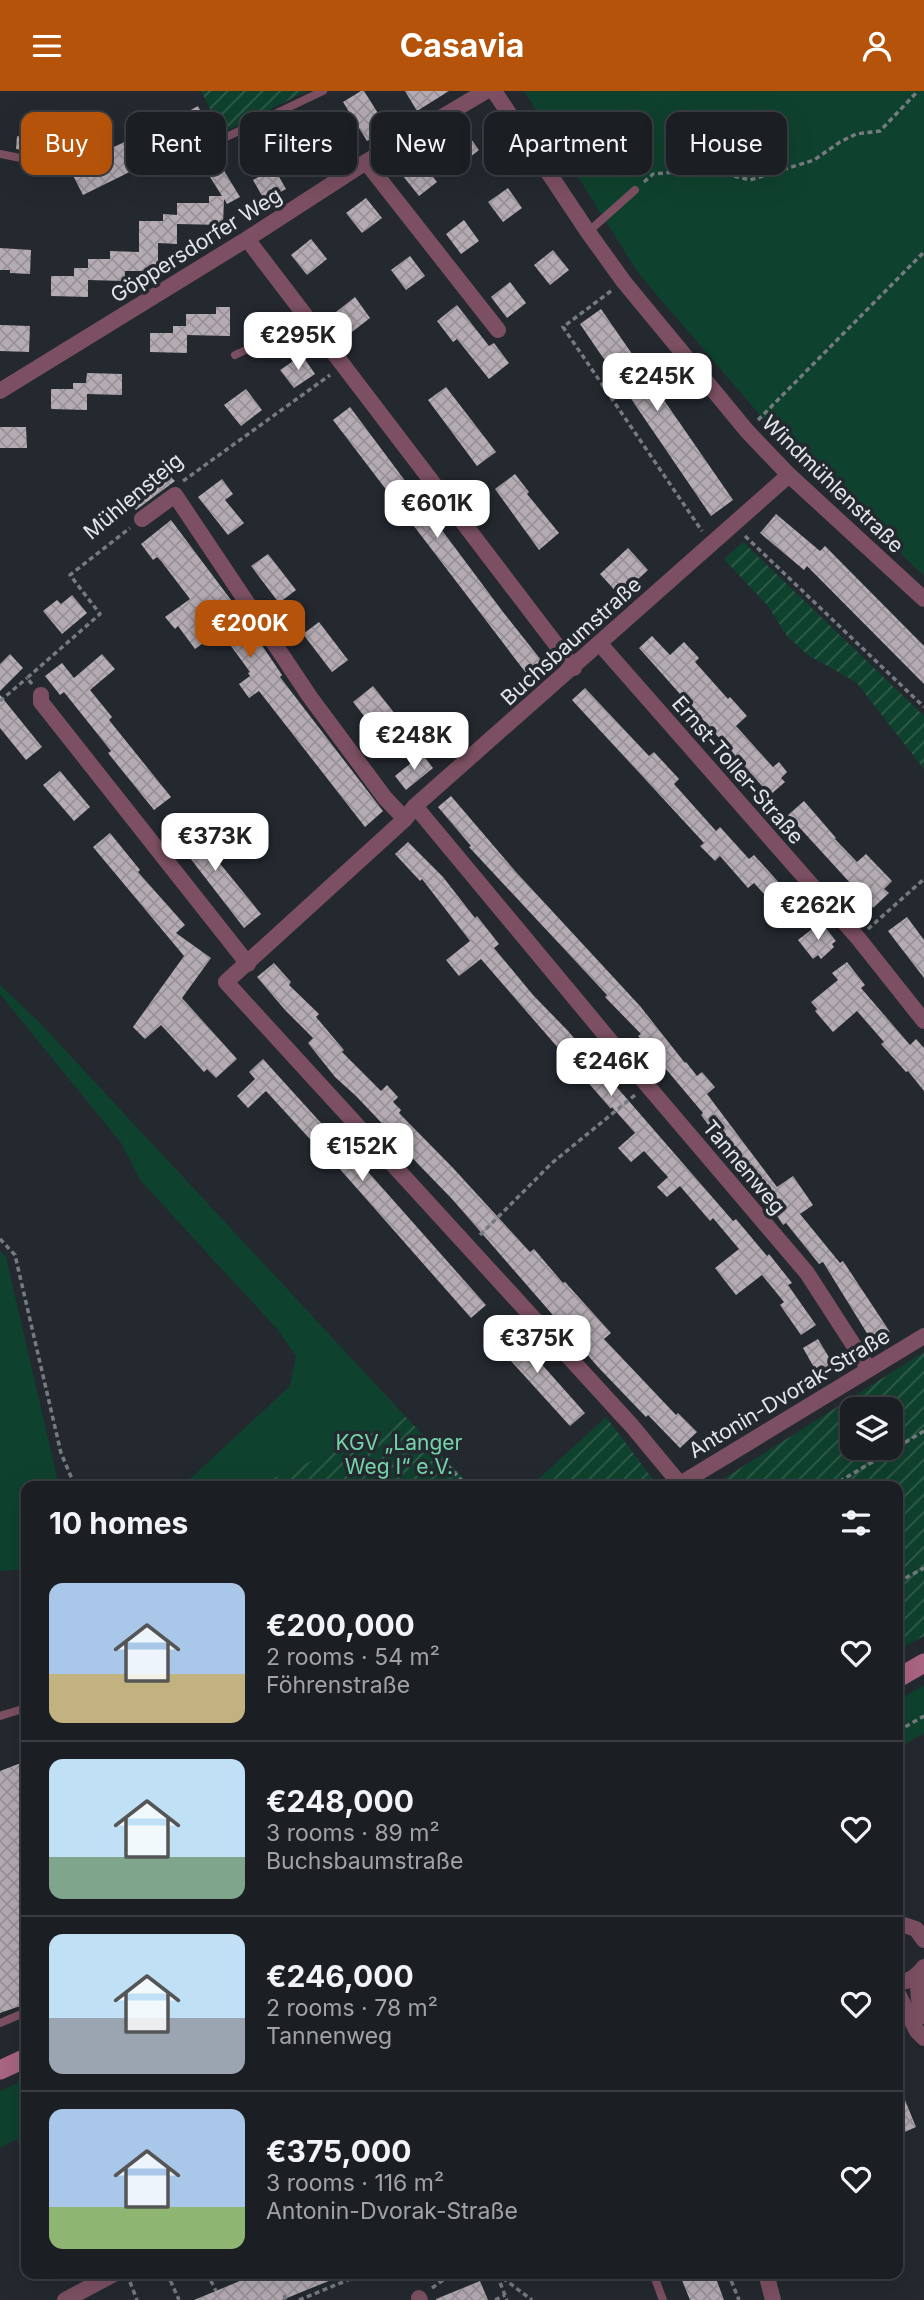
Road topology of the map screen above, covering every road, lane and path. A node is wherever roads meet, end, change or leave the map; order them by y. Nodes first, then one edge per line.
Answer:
1 (323, 91) edge
2 (486, 91) edge
3 (494, 91) edge
4 (918, 91) edge
5 (226, 137) edge
6 (0, 154) edge
7 (21, 158) edge
8 (366, 162) junction
9 (635, 191) joint
10 (588, 232) junction
11 (247, 239) junction
12 (924, 252) edge
13 (624, 282) junction
14 (309, 320) junction
15 (498, 330) dead end
16 (235, 355) dead end
17 (343, 366) junction
18 (0, 391) edge
19 (747, 431) junction
20 (789, 475) junction
21 (175, 495) junction
22 (142, 519) joint
23 (734, 524) junction
24 (711, 544) junction
25 (924, 599) edge
26 (600, 643) junction
27 (574, 668) junction
28 (27, 678) junction
29 (41, 695) joint
30 (0, 701) edge
31 (924, 707) edge
32 (410, 813) junction
33 (924, 879) edge
34 (858, 938) junction
35 (248, 964) junction
36 (226, 982) joint
37 (924, 1021) edge
38 (647, 1084) junction
39 (0, 1240) edge
40 (468, 1246) junction
41 (924, 1336) edge
42 (869, 1369) junction
43 (924, 1431) edge
44 (430, 1447) dead end
45 (73, 1481) edge
46 (462, 1481) edge
47 (673, 1481) edge
48 (685, 1481) edge
49 (840, 1481) edge
50 (924, 1568) edge
51 (903, 1579) edge
52 (924, 1663) edge
53 (903, 1675) edge
54 (21, 1710) edge
55 (0, 1716) edge
56 (924, 1716) edge
57 (903, 1728) edge
58 (903, 1925) edge
59 (921, 1931) edge
60 (921, 1972) edge
61 (903, 1982) edge
62 (903, 2004) edge
63 (21, 2014) edge
64 (924, 2016) edge
65 (0, 2023) edge
66 (924, 2038) edge
67 (21, 2060) edge
68 (0, 2070) edge
69 (105, 2279) edge
70 (128, 2279) edge
71 (170, 2279) edge
72 (210, 2279) edge
73 (498, 2279) edge
74 (504, 2279) edge
75 (655, 2279) edge
76 (730, 2279) edge
77 (768, 2279) edge
78 (348, 2280) edge
79 (443, 2280) edge
80 (308, 2289) dead end
81 (216, 2291) dead end
82 (311, 2295) junction
83 (506, 2298) edge
84 (418, 2299) edge
85 (65, 2300) edge
86 (137, 2300) edge
87 (179, 2300) edge
88 (299, 2300) edge
89 (495, 2300) edge
90 (531, 2300) edge
91 (663, 2300) edge
92 (739, 2300) edge
93 (773, 2300) edge

1 - 5 lane
2 - 8 street, Göppersdorfer Weg
3 - 10 street, Windmühlenstraße
4 - 9 path
6 - 7 lane
8 - 11 street, Göppersdorfer Weg
8 - 15 street
9 - 10 lane
10 - 13 street, Windmühlenstraße
11 - 14 street
11 - 18 street, Göppersdorfer Weg
12 - 19 path
13 - 19 street, Windmühlenstraße
13 - 24 path
14 - 16 lane
14 - 17 street
17 - 21 path, Mühlensteig
17 - 27 street
19 - 20 street, Windmühlenstraße
20 - 23 street, Buchsbaumstraße
20 - 25 street, Windmühlenstraße
21 - 22 street, Mühlensteig
21 - 32 street, Tannenweg
22 - 28 path, Mühlensteig
23 - 24 street, Buchsbaumstraße
23 - 31 path
24 - 26 street, Buchsbaumstraße
26 - 27 street, Buchsbaumstraße
26 - 34 street, Ernst-Toller-Straße
27 - 32 street, Buchsbaumstraße
28 - 29 path
28 - 30 path, Mühlensteig
29 - 35 street
32 - 35 street, Buchsbaumstraße
32 - 38 street, Tannenweg
33 - 34 path
34 - 37 street, Ernst-Toller-Straße
35 - 36 street, Buchsbaumstraße
36 - 40 street, Antonin-Dvorak-Straße
38 - 40 path
38 - 42 street, Tannenweg
39 - 45 path
40 - 47 street, Antonin-Dvorak-Straße
41 - 42 street, Antonin-Dvorak-Straße
42 - 48 street, Antonin-Dvorak-Straße
43 - 49 path
44 - 46 path
50 - 51 path
52 - 53 main road
54 - 55 lane
56 - 57 path
58 - 59 street
60 - 61 street
60 - 64 street
62 - 66 street
63 - 65 lane
67 - 68 main road
69 - 85 street
70 - 86 path
71 - 87 path
72 - 81 path
73 - 83 path
74 - 90 path
75 - 91 lane
76 - 92 path
77 - 93 street
78 - 82 path
79 - 84 path
80 - 82 path
82 - 88 path
83 - 89 path

